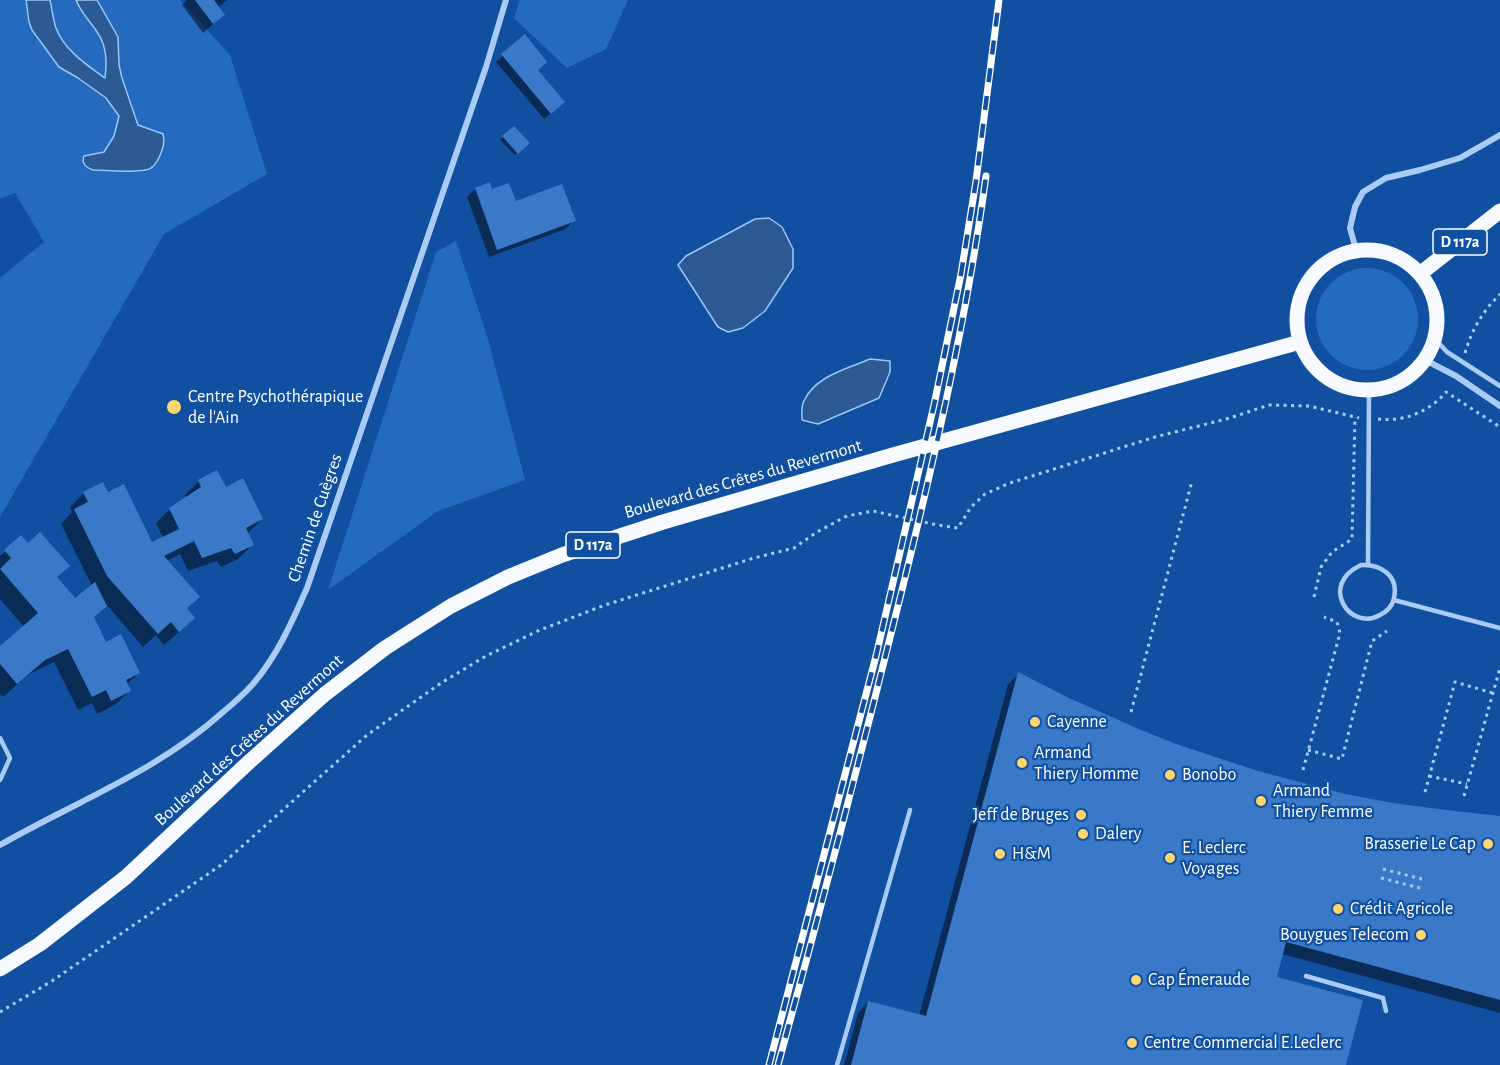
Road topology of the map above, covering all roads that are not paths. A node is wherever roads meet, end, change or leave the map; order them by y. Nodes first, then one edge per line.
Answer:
1 (506, 0) edge
2 (1500, 135) edge
3 (1500, 211) edge
4 (1356, 250) junction
5 (1421, 273) junction
6 (1435, 339) junction
7 (1300, 342) junction
8 (1425, 360) junction
9 (1500, 386) edge
10 (1369, 390) junction
11 (1500, 406) edge
12 (1368, 565) junction
13 (1394, 600) junction
14 (1500, 628) edge
15 (0, 738) edge
16 (0, 780) edge
17 (910, 810) dead end
18 (0, 845) edge
19 (0, 969) edge
20 (1306, 976) dead end
21 (1386, 1011) dead end
22 (837, 1065) edge

1 - 18 street, Chemin de Cuègres
2 - 4 street
3 - 5 main road, D 117a
4 - 5 main road
4 - 7 main road
5 - 6 main road
6 - 8 main road
6 - 9 lane
7 - 10 main road
7 - 19 main road, Boulevard des Crêtes du Revermont / D 117a
8 - 10 main road
8 - 11 street
10 - 12 lane
12 - 13 lane
12 - 13 lane
13 - 14 lane
15 - 16 lane
17 - 22 lane
20 - 21 lane

